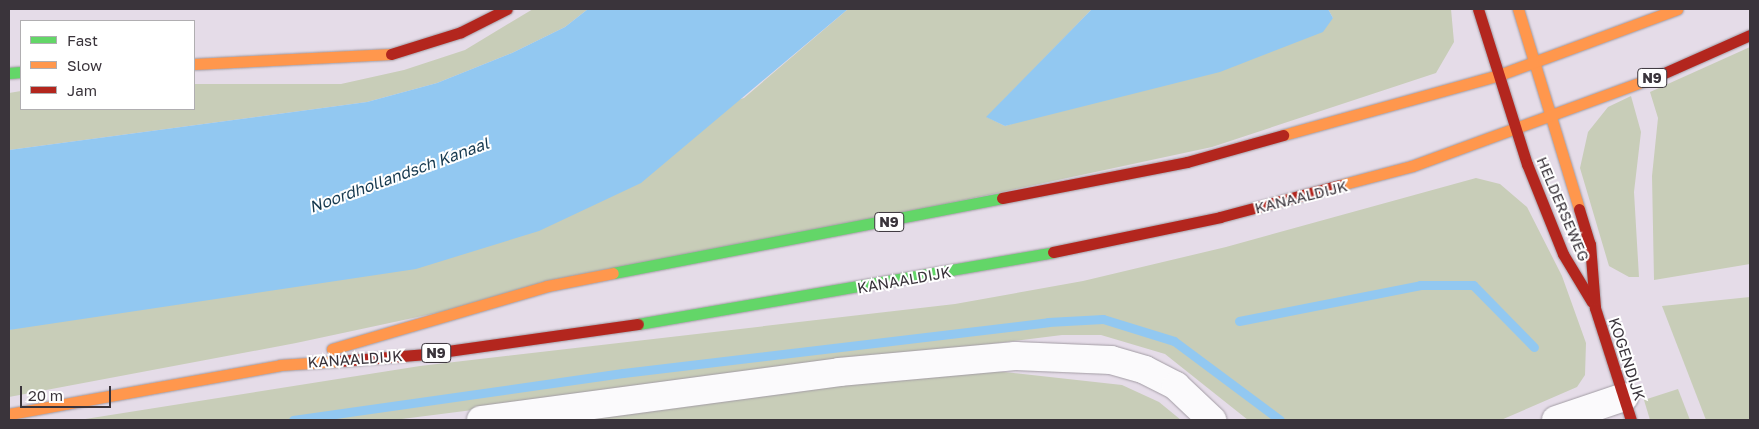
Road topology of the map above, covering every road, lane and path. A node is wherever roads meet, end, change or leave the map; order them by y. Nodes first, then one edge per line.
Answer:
1 (507, 9) edge
2 (1478, 9) edge
3 (1518, 9) edge
4 (1677, 9) edge
5 (1750, 35) edge
6 (1536, 61) junction
7 (195, 64) edge
8 (1499, 76) junction
9 (1552, 117) junction
10 (1516, 130) junction
11 (1595, 308) junction
12 (280, 365) junction
13 (1628, 409) edge
14 (9, 414) edge
15 (481, 420) edge
16 (1212, 420) edge
17 (1556, 420) edge

1 - 7 main road
2 - 8 main road
3 - 6 main road
4 - 6 main road, N9
5 - 9 main road, N9
6 - 8 main road, N9
6 - 9 main road, HELDERSEWEG
8 - 10 main road, HELDERSEWEG
8 - 12 main road, KANAALDIJK / N9
9 - 10 main road, N9
9 - 11 main road, HELDERSEWEG
10 - 11 main road, HELDERSEWEG
10 - 12 main road, KANAALDIJK / N9
11 - 13 main road, KOGENDIJK
12 - 14 main road, KANAALDIJK / N9
13 - 17 street
15 - 16 street

